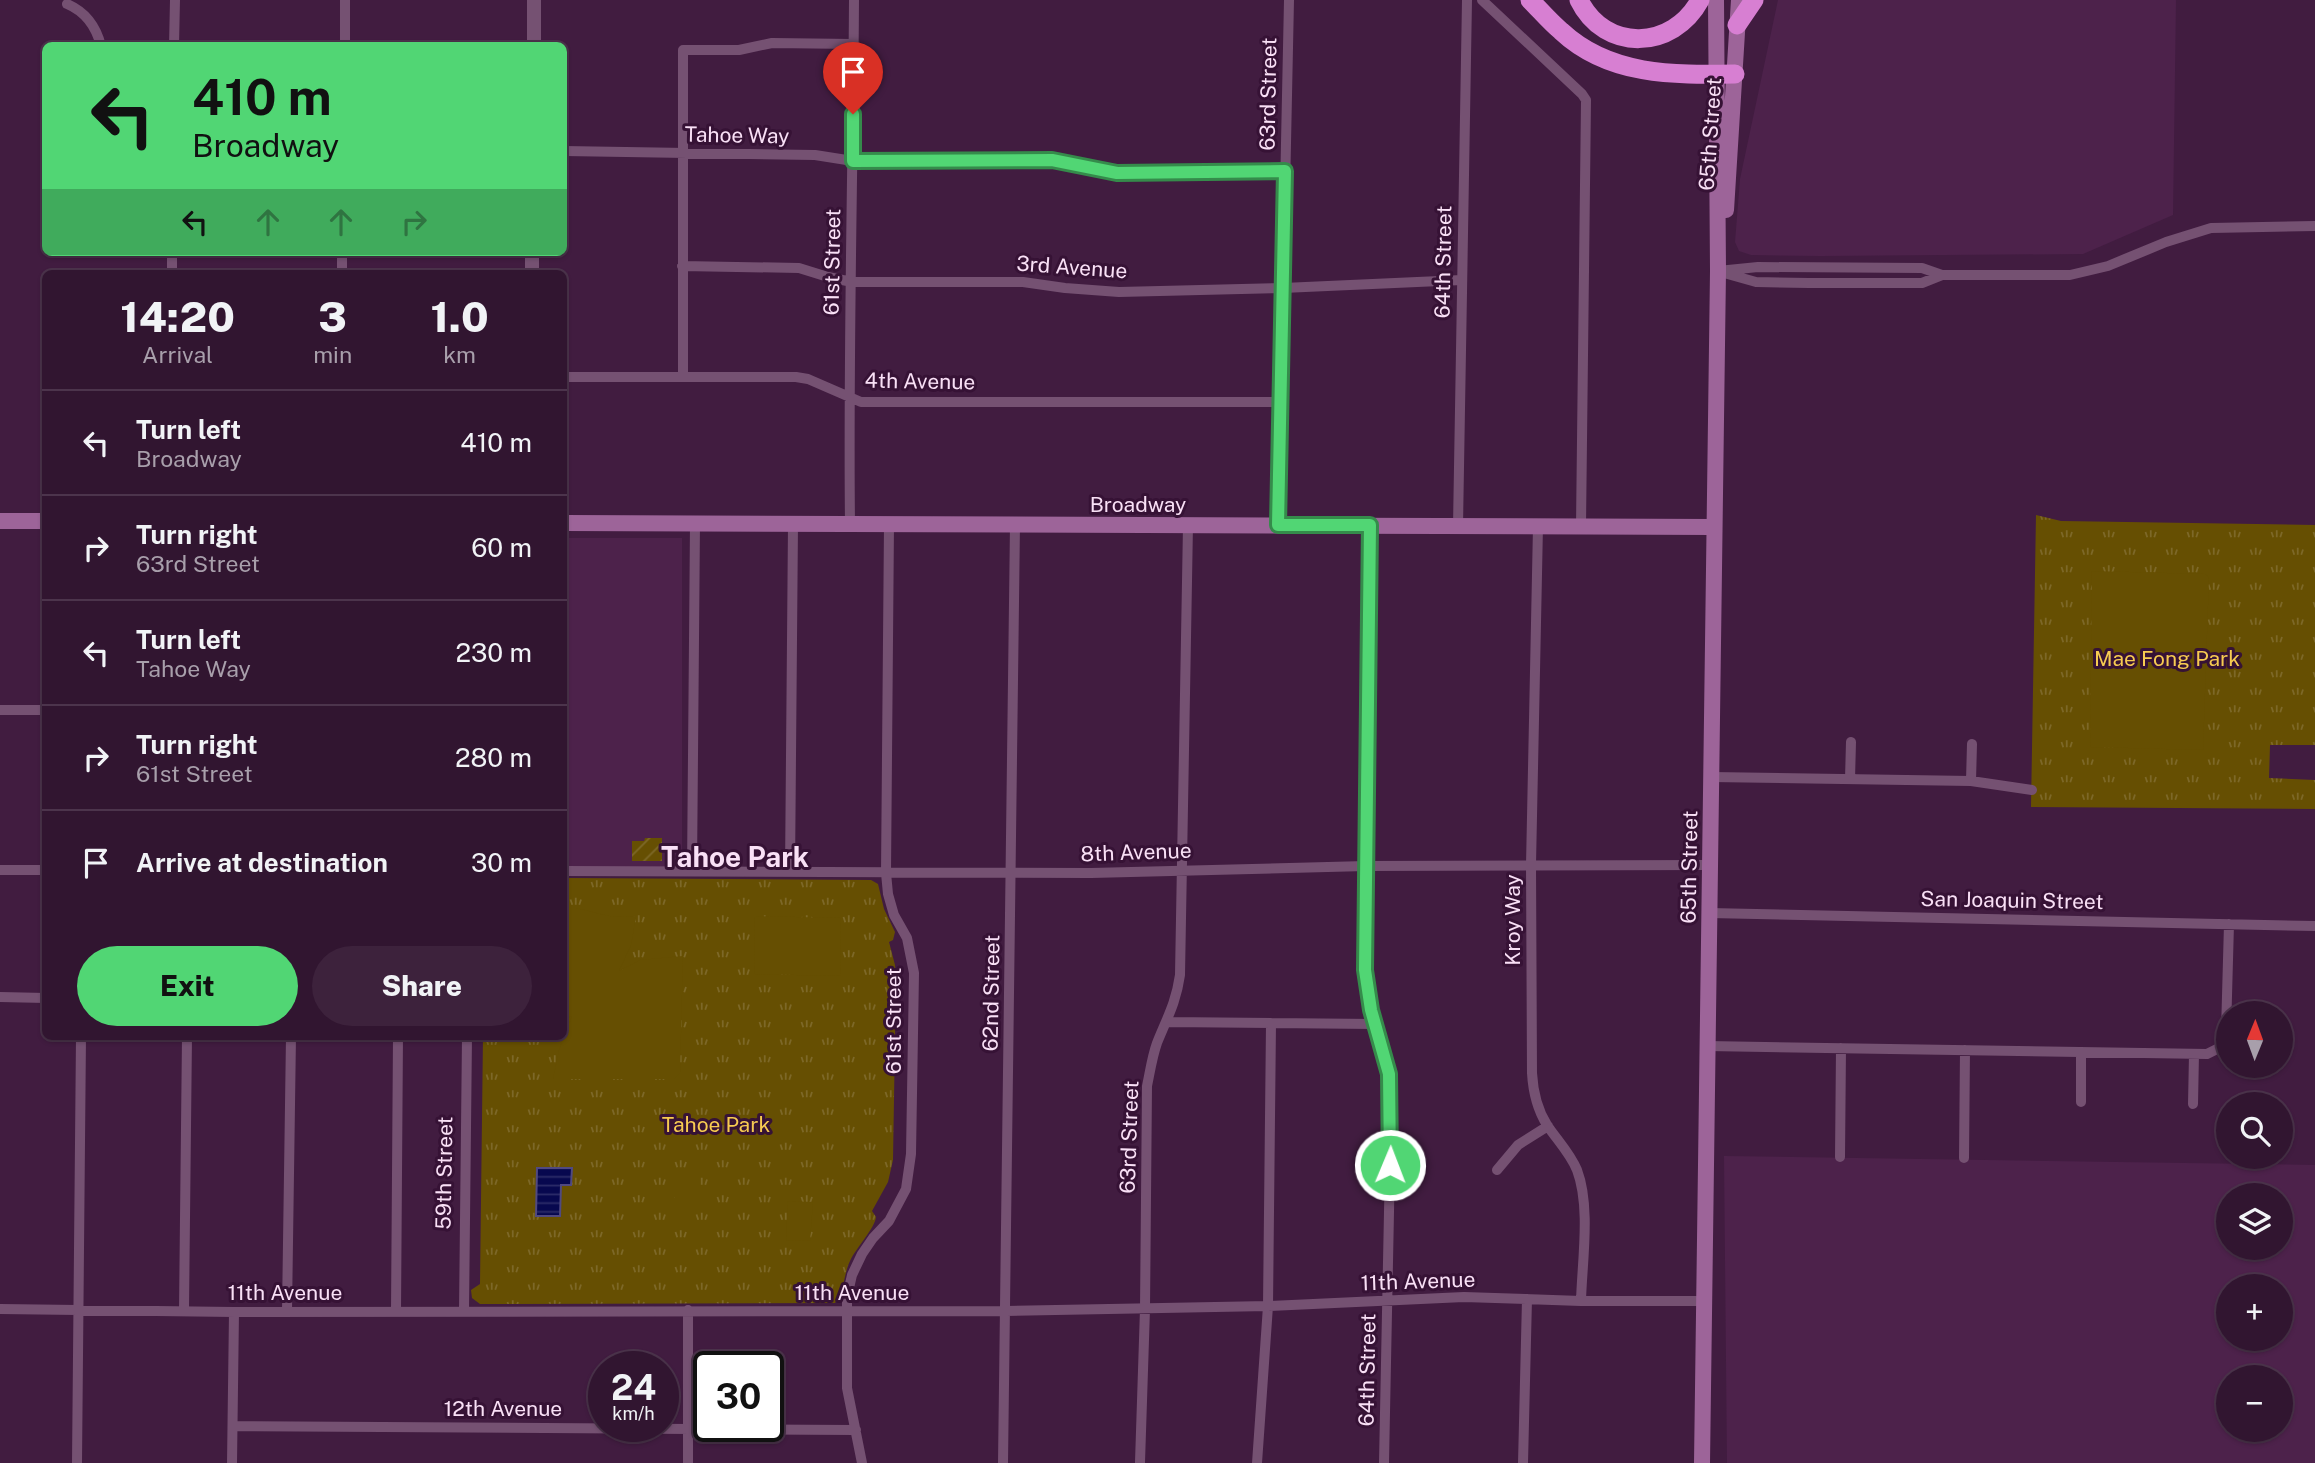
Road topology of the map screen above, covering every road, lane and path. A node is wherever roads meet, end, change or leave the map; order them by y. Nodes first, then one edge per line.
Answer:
1 (175, 0) edge
2 (345, 0) edge
3 (534, 0) edge
4 (854, 0) edge
5 (1289, 0) edge
6 (1466, 0) edge
7 (1482, 0) edge
8 (1530, 0) edge
9 (1579, 0) edge
10 (1700, 0) edge
11 (1716, 0) edge
12 (1739, 0) edge
13 (1754, 0) edge
14 (67, 4) dead end
15 (1737, 25) junction
16 (99, 42) edge
17 (174, 42) edge
18 (345, 42) edge
19 (534, 42) edge
20 (854, 44) junction
21 (1725, 74) junction
22 (567, 151) edge
23 (683, 153) junction
24 (853, 161) junction
25 (1285, 171) junction
26 (2315, 226) edge
27 (682, 265) junction
28 (1718, 271) junction
29 (1462, 281) junction
30 (852, 282) junction
31 (1283, 288) junction
32 (567, 377) edge
33 (683, 377) junction
34 (848, 396) junction
35 (1281, 402) junction
36 (0, 521) edge
37 (42, 522) edge
38 (567, 523) edge
39 (695, 523) junction
40 (793, 524) junction
41 (850, 524) junction
42 (888, 524) junction
43 (1015, 524) junction
44 (1188, 525) junction
45 (1278, 525) junction
46 (1370, 525) junction
47 (1458, 526) junction
48 (1538, 526) junction
49 (1581, 526) junction
50 (1713, 527) junction
51 (0, 710) edge
52 (42, 710) edge
53 (1851, 742) dead end
54 (1972, 744) dead end
55 (1711, 777) junction
56 (1850, 779) junction
57 (1971, 781) junction
58 (2032, 790) dead end
59 (1531, 865) junction
60 (1366, 866) junction
61 (1710, 866) junction
62 (0, 870) edge
63 (42, 870) edge
64 (1182, 870) junction
65 (567, 871) edge
66 (692, 871) junction
67 (790, 872) junction
68 (886, 873) junction
69 (1012, 874) junction
70 (1709, 913) junction
71 (2229, 924) junction
72 (2315, 926) edge
73 (0, 997) edge
74 (42, 998) edge
75 (1168, 1022) junction
76 (1271, 1023) junction
77 (1376, 1024) junction
78 (81, 1040) edge
79 (187, 1040) edge
80 (291, 1040) edge
81 (398, 1040) edge
82 (467, 1040) edge
83 (1707, 1046) junction
84 (1841, 1048) junction
85 (1965, 1050) junction
86 (2081, 1052) junction
87 (2194, 1054) junction
88 (2081, 1102) dead end
89 (2193, 1104) dead end
90 (1548, 1126) junction
91 (1840, 1157) dead end
92 (1964, 1158) dead end
93 (1497, 1170) dead end
94 (1527, 1299) junction
95 (1388, 1300) junction
96 (1581, 1301) junction
97 (1704, 1301) junction
98 (1268, 1306) junction
99 (0, 1309) edge
100 (1146, 1309) junction
101 (79, 1310) junction
102 (184, 1310) junction
103 (688, 1310) junction
104 (287, 1311) junction
105 (396, 1311) junction
106 (464, 1311) junction
107 (846, 1311) junction
108 (1006, 1311) junction
109 (234, 1312) junction
110 (233, 1426) junction
111 (689, 1429) junction
112 (856, 1430) junction
113 (1140, 1462) edge
114 (77, 1463) edge
115 (232, 1463) edge
116 (688, 1463) edge
117 (862, 1463) edge
118 (1003, 1463) edge
119 (1256, 1463) edge
120 (1384, 1463) edge
121 (1523, 1463) edge
122 (1702, 1463) edge

1 - 17 street
2 - 18 street
3 - 19 street
4 - 20 street, 61st Street
5 - 25 street, 63rd Street
6 - 29 street, 64th Street
7 - 49 street
8 - 21 highway
9 - 10 highway
11 - 21 main road, 65th Street
12 - 15 main road, 65th Street
13 - 15 highway
14 - 16 street
15 - 21 main road, 65th Street
20 - 23 street
20 - 24 street, 61st Street
21 - 28 main road, 65th Street
22 - 23 street, Tahoe Way
23 - 24 street, Tahoe Way
23 - 27 street
24 - 25 street, Tahoe Way
24 - 30 street, 61st Street
25 - 31 street, 63rd Street
26 - 28 street
27 - 30 street, 3rd Avenue
27 - 33 street
28 - 50 main road, 65th Street
29 - 31 street, 3rd Avenue
29 - 47 street, 64th Street
30 - 31 street, 3rd Avenue
30 - 34 street, 61st Street
31 - 35 street, 63rd Street
32 - 33 street, 4th Avenue
33 - 34 street, 4th Avenue
34 - 35 street, 4th Avenue
34 - 41 street, 61st Street
35 - 45 street, 63rd Street
36 - 37 main road
38 - 39 main road, Broadway
39 - 40 main road, Broadway
39 - 66 street
40 - 41 main road, Broadway
40 - 67 street
41 - 42 main road, Broadway
42 - 43 main road, Broadway
42 - 68 street, 61st Street
43 - 44 main road, Broadway
43 - 69 street, 62nd Street
44 - 45 main road, Broadway
44 - 64 street, 63rd Street
45 - 46 main road, Broadway
46 - 47 main road, Broadway
46 - 60 street, 64th Street
47 - 48 main road, Broadway
48 - 49 main road, Broadway
48 - 59 street, Kroy Way
49 - 50 main road, Broadway
50 - 55 main road, 65th Street
51 - 52 street
53 - 56 street
54 - 57 street
55 - 56 street
55 - 61 main road, 65th Street
56 - 57 street
57 - 58 street
59 - 60 street, 8th Avenue
59 - 61 street, 8th Avenue
59 - 90 street, Kroy Way
60 - 64 street, 8th Avenue
60 - 77 street, 64th Street
61 - 70 main road, 65th Street
62 - 63 street
64 - 69 street, 8th Avenue
64 - 75 street, 63rd Street
65 - 66 street, 8th Avenue
66 - 67 street, 8th Avenue
67 - 68 street, 8th Avenue
68 - 69 street, 8th Avenue
68 - 107 street, 61st Street
69 - 108 street, 62nd Street
70 - 71 street, San Joaquin Street
70 - 83 main road, 65th Street
71 - 72 street, San Joaquin Street
71 - 87 street
73 - 74 street
75 - 76 street
75 - 100 street, 63rd Street
76 - 77 street
76 - 98 street
77 - 95 street, 64th Street
78 - 101 street
79 - 102 street
80 - 104 street
81 - 105 street
82 - 106 street, 59th Street
83 - 84 street
83 - 97 main road, 65th Street
84 - 85 street
84 - 91 street
85 - 86 street
85 - 92 street
86 - 87 street
86 - 88 street
87 - 89 street
90 - 93 street
90 - 96 street, Kroy Way
94 - 95 street, 11th Avenue
94 - 96 street, 11th Avenue
94 - 121 street
95 - 98 street, 11th Avenue
95 - 120 street, 64th Street
96 - 97 street, 11th Avenue
97 - 122 main road, 65th Street
98 - 100 street, 11th Avenue
98 - 119 street
99 - 101 street, 11th Avenue
100 - 108 street, 11th Avenue
100 - 113 street, 63rd Street
101 - 102 street, 11th Avenue
101 - 114 street
102 - 109 street, 11th Avenue
103 - 106 street, 11th Avenue
103 - 107 street, 11th Avenue
103 - 111 street
104 - 105 street, 11th Avenue
104 - 109 street, 11th Avenue
105 - 106 street, 11th Avenue
107 - 108 street, 11th Avenue
107 - 112 street, 61st Street
108 - 118 street, 62nd Street
109 - 110 street
110 - 111 street, 12th Avenue
110 - 115 street
111 - 112 street, 12th Avenue
111 - 116 street
112 - 117 street, 61st Street

